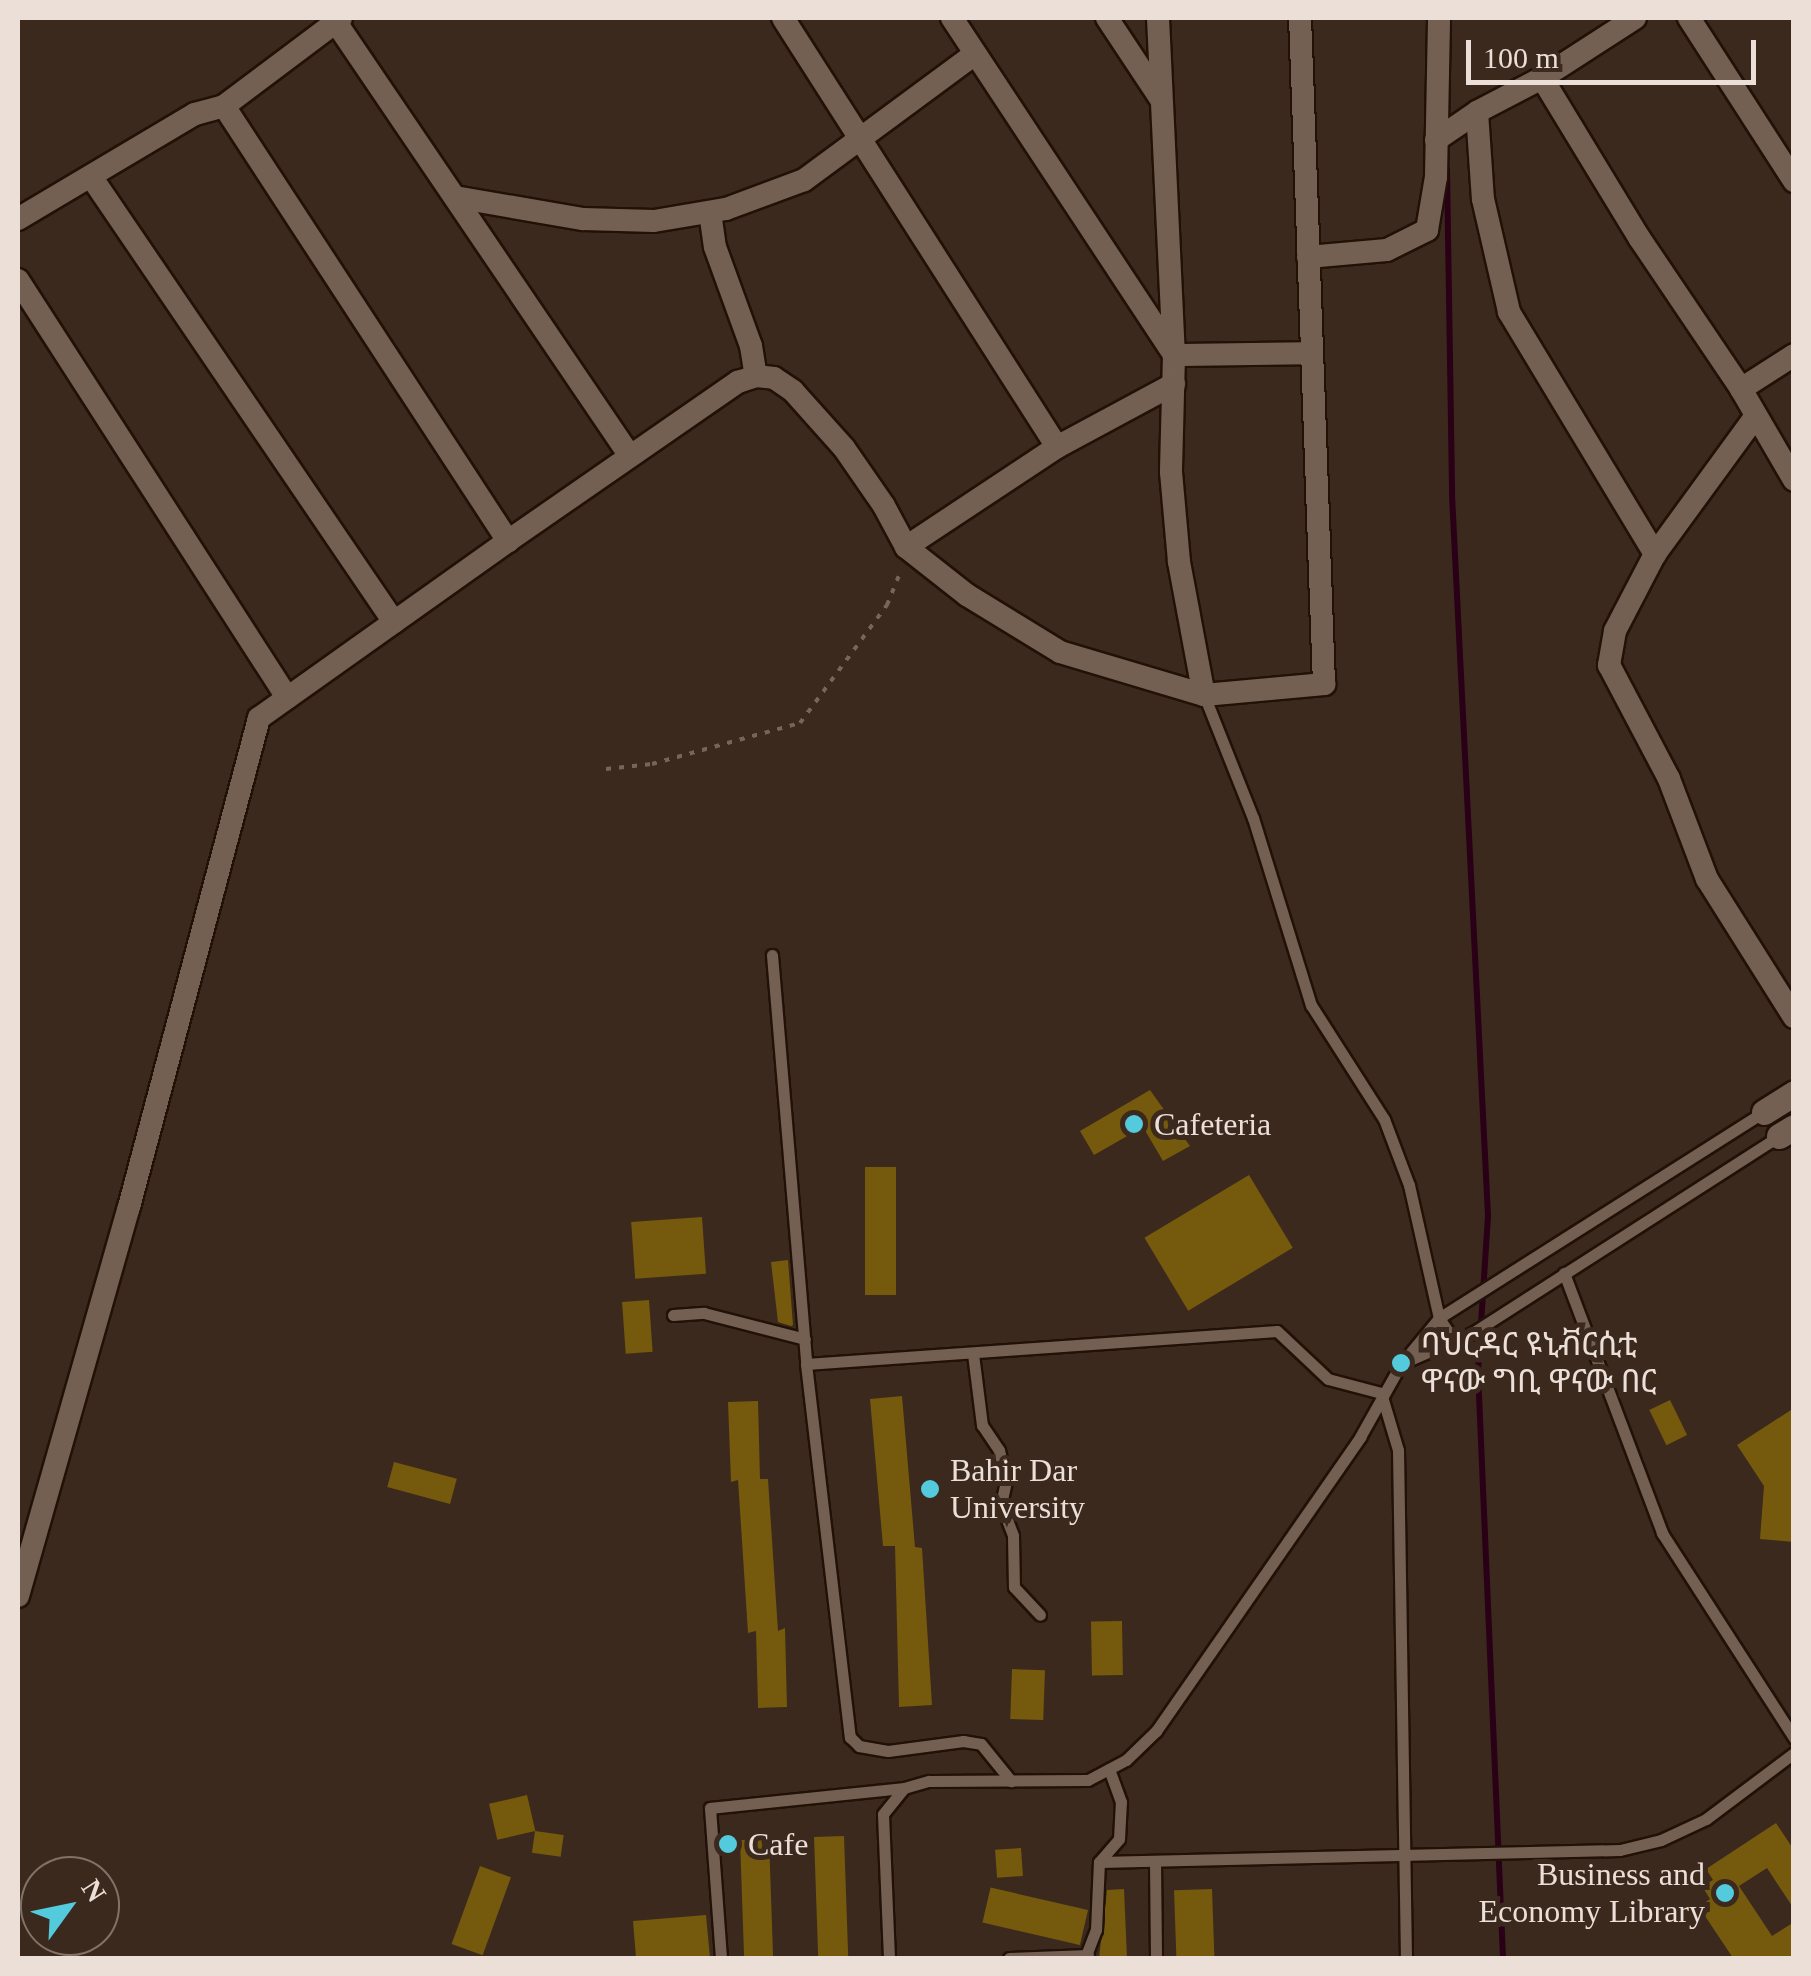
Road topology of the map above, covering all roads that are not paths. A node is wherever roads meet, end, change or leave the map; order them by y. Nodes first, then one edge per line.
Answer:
1 (783, 18) edge
2 (952, 18) edge
3 (1107, 18) edge
4 (1158, 18) edge
5 (1300, 18) edge
6 (1439, 18) edge
7 (1634, 18) edge
8 (1689, 18) edge
9 (336, 19) edge
10 (975, 54) junction
11 (1542, 78) junction
12 (1161, 99) junction
13 (224, 106) junction
14 (1478, 112) junction
15 (1438, 139) junction
16 (858, 140) junction
17 (92, 178) junction
18 (1794, 182) edge
19 (455, 197) junction
20 (710, 212) junction
21 (18, 219) edge
22 (1308, 257) junction
23 (18, 280) edge
24 (1312, 353) junction
25 (1174, 356) junction
26 (1794, 356) edge
27 (756, 376) junction
28 (1174, 384) junction
29 (1741, 389) junction
30 (1755, 417) junction
31 (1057, 446) junction
32 (630, 456) junction
33 (1794, 480) edge
34 (508, 541) junction
35 (906, 546) junction
36 (1655, 554) junction
37 (394, 622) junction
38 (1204, 695) junction
39 (287, 698) junction
40 (772, 955) dead end
41 (1794, 1017) edge
42 (1794, 1093) edge
43 (1764, 1112) joint
44 (1786, 1132) edge
45 (1564, 1273) junction
46 (673, 1314) dead end
47 (1439, 1318) junction
48 (805, 1339) junction
49 (1456, 1343) junction
50 (973, 1354) junction
51 (806, 1364) junction
52 (1401, 1364) junction
53 (1380, 1393) junction
54 (18, 1596) edge
55 (1040, 1614) dead end
56 (1794, 1738) edge
57 (1794, 1753) edge
58 (1109, 1769) junction
59 (1011, 1780) junction
60 (904, 1788) junction
61 (1404, 1858) junction
62 (1099, 1862) junction
63 (1155, 1862) junction
64 (1087, 1957) edge
65 (721, 1958) edge
66 (889, 1958) edge
67 (1009, 1958) edge
68 (1156, 1958) edge
69 (1406, 1958) edge

1 - 16 street
2 - 10 street
3 - 12 street
4 - 12 street
5 - 22 street
6 - 15 street
7 - 11 street
8 - 18 street
9 - 13 street
9 - 19 street
10 - 16 street
10 - 25 street
11 - 14 street
11 - 29 street
12 - 25 street
13 - 17 street
13 - 34 street
14 - 15 street
14 - 36 street
15 - 22 street
16 - 20 street
16 - 31 street
17 - 21 street
17 - 37 street
19 - 20 street
19 - 32 street
20 - 27 street
22 - 24 street
23 - 39 street
24 - 25 street
24 - 38 street
25 - 28 street
26 - 29 street
27 - 32 street
27 - 35 street
28 - 31 street
28 - 38 street
29 - 30 street
30 - 33 street
30 - 36 street
31 - 35 street
32 - 34 street
34 - 37 street
35 - 38 street
36 - 41 street
37 - 39 street
38 - 47 lane
39 - 54 street
40 - 48 lane
42 - 43 street
43 - 47 lane
44 - 45 lane
45 - 49 lane
45 - 56 lane
46 - 48 lane
47 - 49 lane
47 - 52 lane
48 - 51 lane
49 - 52 lane
50 - 51 lane
50 - 53 lane
50 - 55 lane
51 - 59 lane
52 - 53 lane
53 - 58 lane
53 - 61 lane
57 - 61 lane
58 - 59 lane
58 - 62 lane
59 - 60 lane
60 - 65 lane
60 - 66 lane
61 - 63 lane
61 - 69 lane
62 - 63 lane
62 - 64 lane
63 - 68 lane
64 - 67 lane

